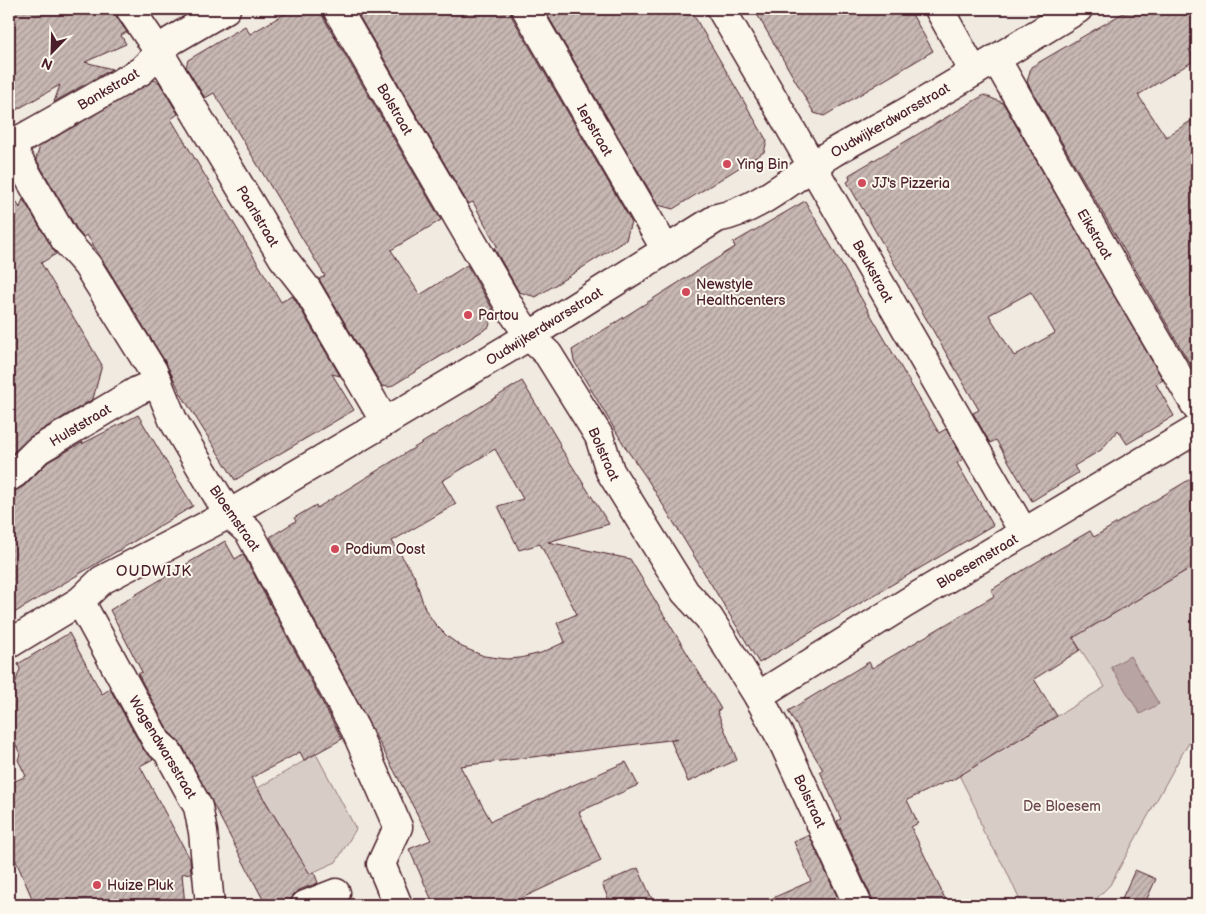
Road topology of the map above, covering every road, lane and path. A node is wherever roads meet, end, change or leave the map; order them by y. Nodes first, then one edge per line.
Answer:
1 (130, 9) edge
2 (226, 9) edge
3 (337, 9) edge
4 (526, 9) edge
5 (721, 9) edge
6 (938, 9) edge
7 (1078, 9) edge
8 (159, 52) junction
9 (985, 66) junction
10 (9, 146) edge
11 (812, 164) junction
12 (666, 250) junction
13 (529, 336) junction
14 (158, 382) junction
15 (1197, 408) edge
16 (385, 422) junction
17 (1197, 429) edge
18 (9, 477) edge
19 (229, 514) junction
20 (1024, 533) junction
21 (80, 601) junction
22 (9, 644) edge
23 (758, 696) junction
24 (336, 893) dead end
25 (210, 905) edge
26 (305, 905) edge
27 (398, 905) edge
28 (858, 905) edge

1 - 8 street, Paarlstraat
2 - 8 street, Bankstraat
3 - 13 street, Bolstraat
4 - 12 street, Iepstraat
5 - 11 street, Beukstraat
6 - 9 street, Eikstraat
7 - 9 street, Oudwijkerdwarsstraat
8 - 10 street, Bankstraat
8 - 16 street, Paarlstraat
9 - 11 street, Oudwijkerdwarsstraat
9 - 15 street, Eikstraat
10 - 14 street, Bloemstraat
11 - 12 street, Oudwijkerdwarsstraat
11 - 20 street, Beukstraat
12 - 13 street, Oudwijkerdwarsstraat
13 - 16 street, Oudwijkerdwarsstraat
13 - 23 street, Bolstraat
14 - 18 street, Hulststraat
14 - 19 street, Bloemstraat
16 - 19 street, Oudwijkerdwarsstraat
17 - 20 street, Bloesemstraat
19 - 21 street, Oudwijkerdwarsstraat
19 - 27 street, Bloemstraat
20 - 23 street, Bloesemstraat
21 - 22 street, Oudwijkerdwarsstraat
21 - 25 street, Wagendwarsstraat
23 - 28 street, Bolstraat
24 - 26 street

